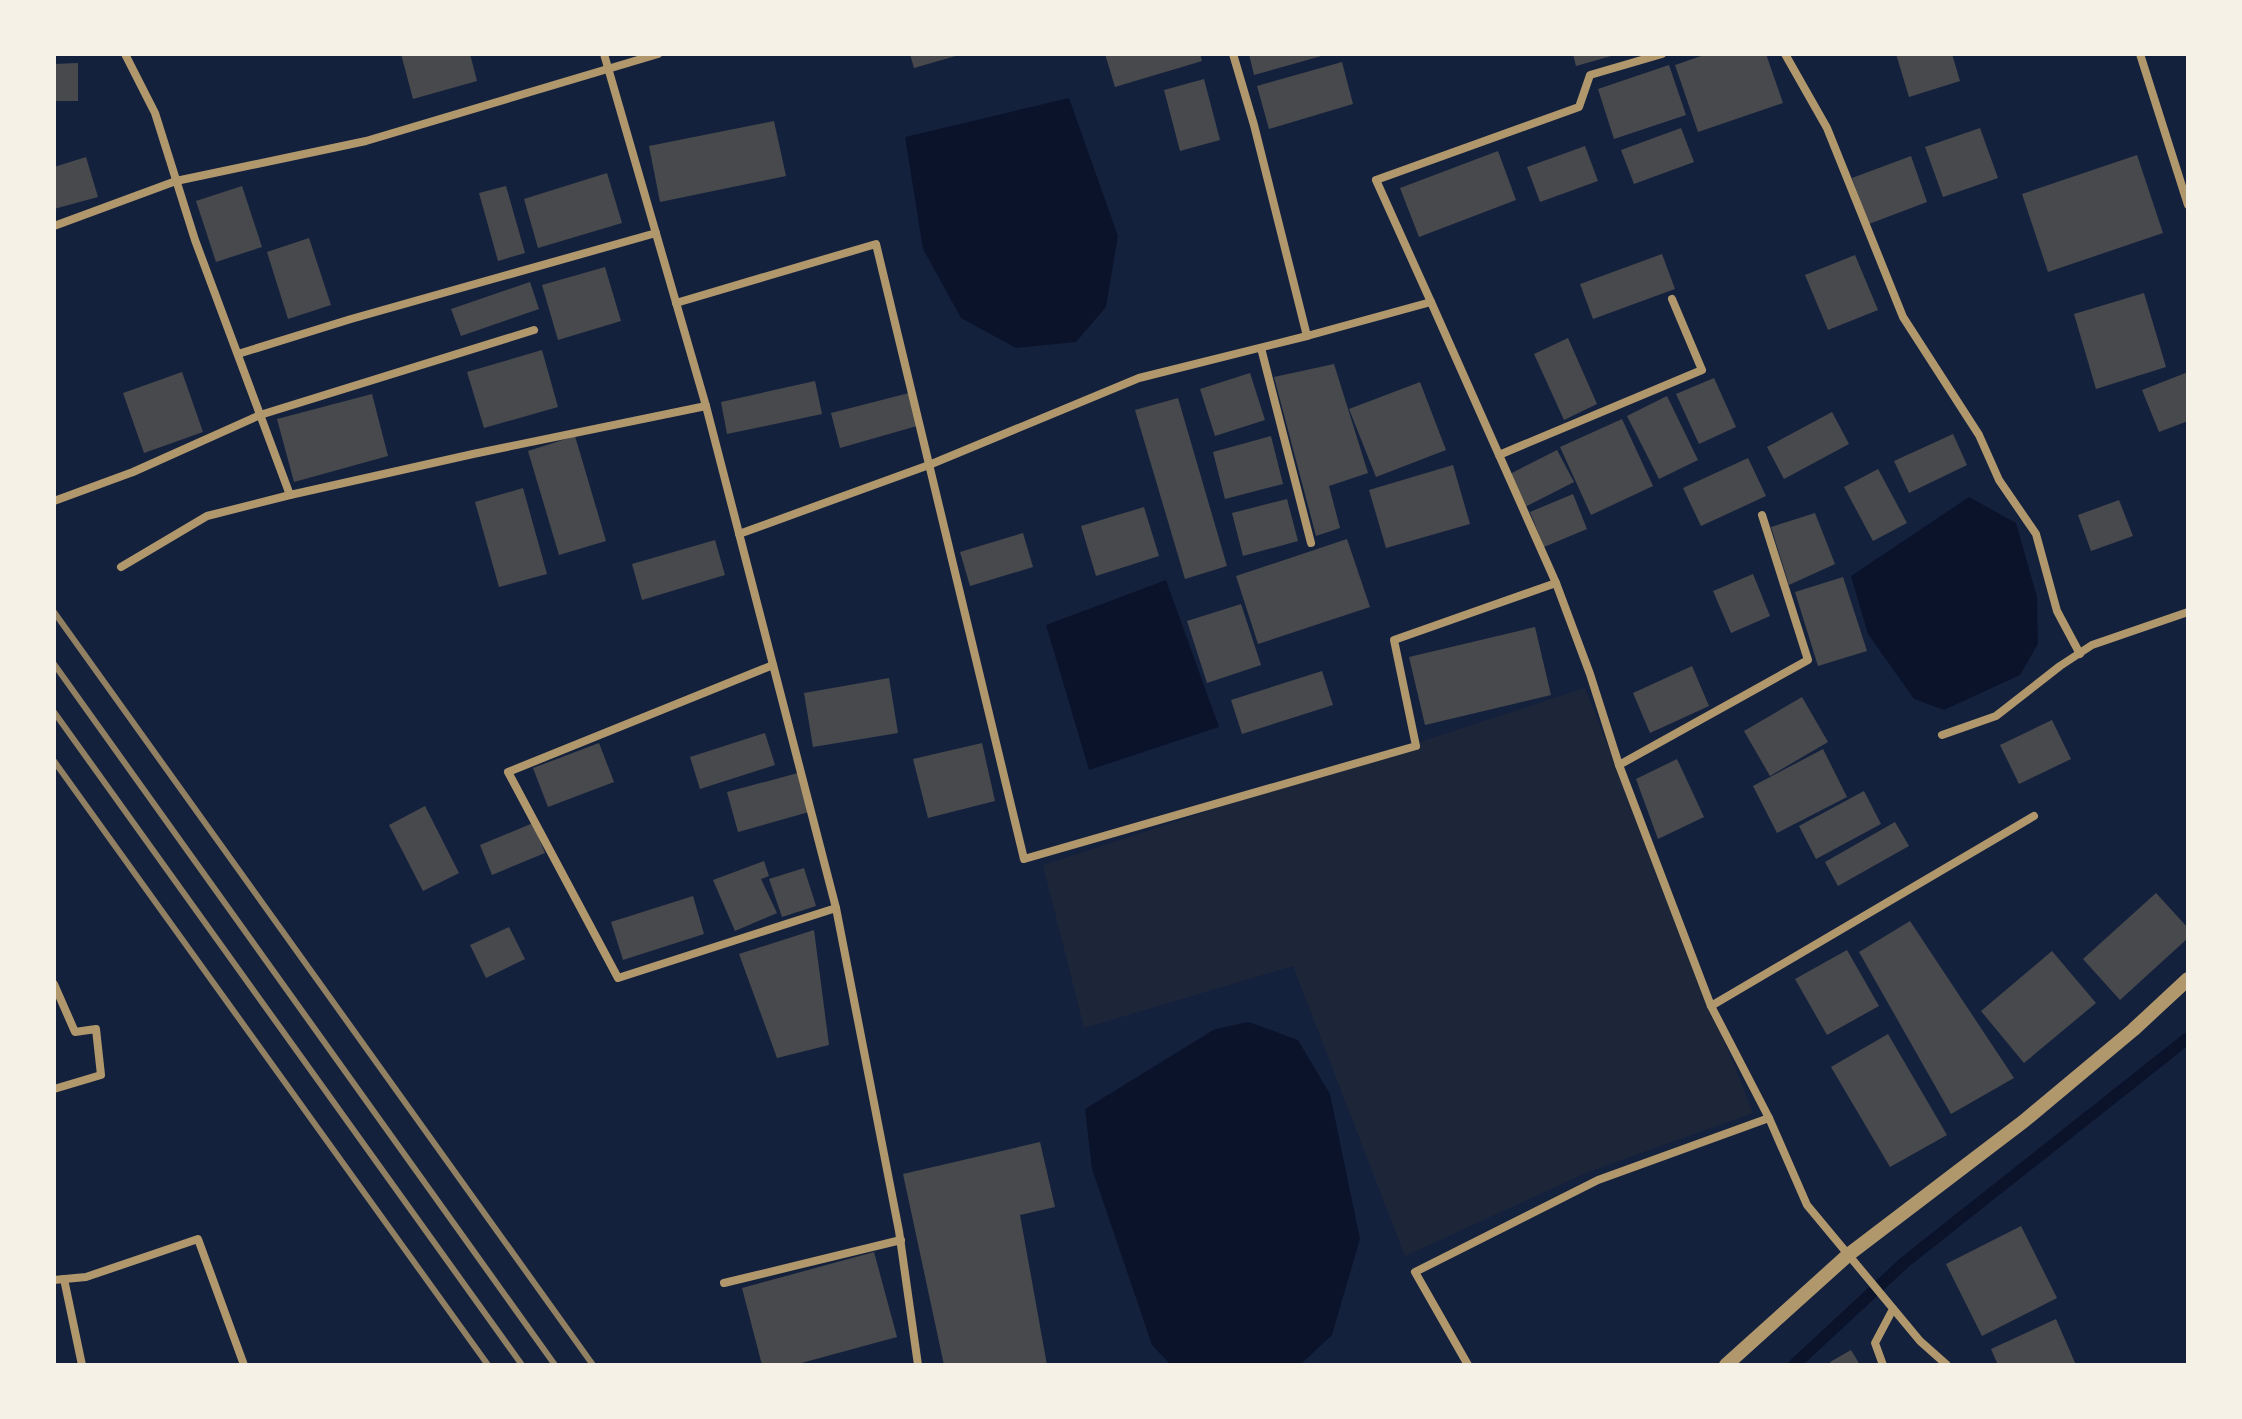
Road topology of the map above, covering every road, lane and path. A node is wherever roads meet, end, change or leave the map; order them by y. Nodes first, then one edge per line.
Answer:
1 (125, 54) edge
2 (604, 54) edge
3 (658, 54) edge
4 (1233, 54) edge
5 (1662, 54) edge
6 (1785, 54) edge
7 (2140, 54) edge
8 (609, 69) junction
9 (176, 181) junction
10 (2188, 205) edge
11 (54, 226) edge
12 (656, 233) junction
13 (1672, 299) dead end
14 (1431, 302) junction
15 (676, 303) junction
16 (534, 330) dead end
17 (1307, 336) junction
18 (1261, 348) junction
19 (238, 354) junction
20 (706, 406) junction
21 (260, 415) junction
22 (1499, 455) junction
23 (929, 465) junction
24 (290, 495) junction
25 (54, 501) edge
26 (1762, 515) dead end
27 (739, 534) junction
28 (1311, 543) dead end
29 (121, 567) dead end
30 (1556, 583) junction
31 (2188, 612) edge
32 (2080, 654) junction
33 (773, 665) junction
34 (1942, 735) dead end
35 (1619, 765) junction
36 (2034, 816) dead end
37 (836, 908) junction
38 (2188, 979) edge
39 (54, 984) edge
40 (1711, 1006) junction
41 (54, 1089) edge
42 (1769, 1118) junction
43 (901, 1240) junction
44 (1848, 1255) junction
45 (59, 1280) edge
46 (724, 1283) dead end
47 (1893, 1309) junction
48 (82, 1365) edge
49 (244, 1365) edge
50 (918, 1365) edge
51 (1468, 1365) edge
52 (1726, 1365) edge
53 (1883, 1365) edge
54 (1947, 1365) edge

1 - 9 street
2 - 8 street
3 - 8 street
4 - 17 street
5 - 14 street
6 - 32 street
7 - 10 street
8 - 9 street
8 - 12 street
9 - 11 street
9 - 19 street
12 - 15 street
12 - 19 street
13 - 22 street
14 - 17 street
14 - 22 street
15 - 20 street
15 - 23 street
16 - 21 street
17 - 18 street
18 - 23 street
18 - 28 street
19 - 21 street
20 - 24 street
20 - 27 street
21 - 24 street
21 - 25 street
22 - 30 street
23 - 27 street
23 - 30 street
24 - 29 street
26 - 35 street
27 - 33 street
30 - 35 street
31 - 32 street
32 - 34 street
33 - 37 street
33 - 37 street
35 - 40 street
36 - 40 street
37 - 43 street
38 - 44 street
39 - 41 street
40 - 42 street
42 - 44 street
42 - 51 street
43 - 46 street
43 - 50 street
44 - 47 street
44 - 52 street
45 - 48 street
45 - 49 street
47 - 53 street
47 - 54 street

